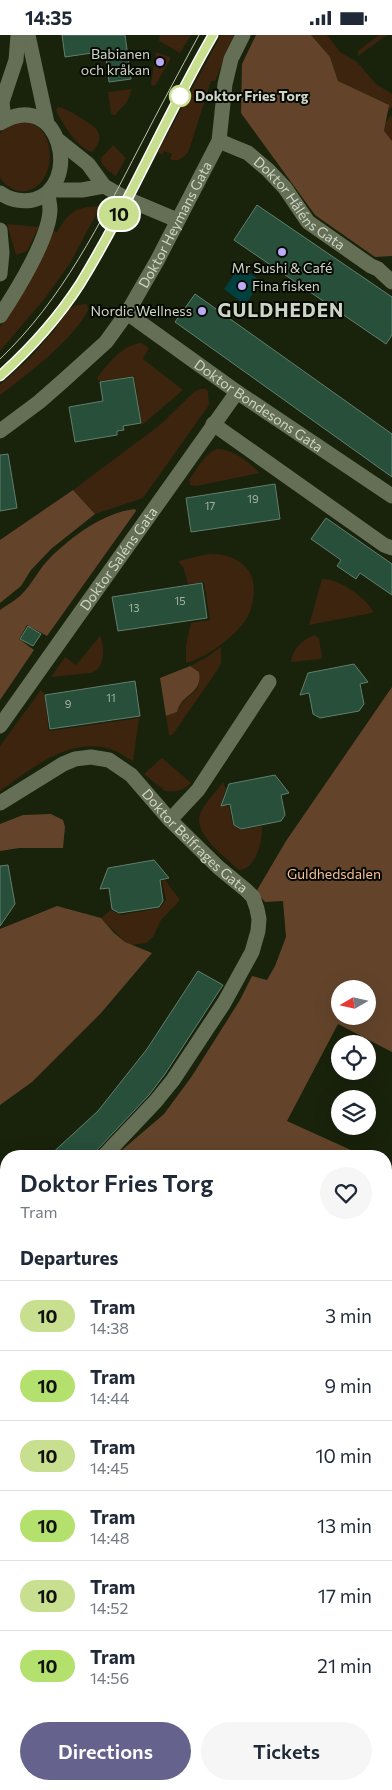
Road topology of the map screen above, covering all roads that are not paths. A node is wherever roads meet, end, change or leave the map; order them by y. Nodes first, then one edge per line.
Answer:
1 (18, 35) edge
2 (28, 35) edge
3 (243, 35) edge
4 (2, 121) edge
5 (47, 123) junction
6 (58, 140) junction
7 (218, 141) junction
8 (104, 186) junction
9 (50, 192) junction
10 (0, 193) edge
11 (177, 220) junction
12 (0, 229) edge
13 (385, 269) edge
14 (0, 274) edge
15 (392, 282) edge
16 (128, 313) junction
17 (0, 316) edge
18 (237, 392) junction
19 (213, 424) junction
20 (0, 431) edge
21 (392, 497) edge
22 (392, 548) edge
23 (269, 682) dead end
24 (0, 726) edge
25 (0, 803) edge
26 (170, 820) junction
27 (110, 1150) edge

1 - 4 street
2 - 5 street
3 - 7 street, Doktor Heymans Gata
4 - 5 street
5 - 6 street
6 - 8 street
6 - 9 street
7 - 11 street, Doktor Heymans Gata
7 - 13 street, Doktor Håléns Gata
8 - 9 street
8 - 11 street
9 - 10 street
9 - 17 street
11 - 16 street, Doktor Heymans Gata
12 - 14 street
13 - 15 street, Doktor Håléns Gata
16 - 18 street, Doktor Bondesons Gata
16 - 20 street, Doktor Heymans Gata
18 - 19 street, Doktor Saléns Gata
18 - 21 street, Doktor Bondesons Gata
19 - 22 street
19 - 24 street, Doktor Saléns Gata
23 - 26 street
25 - 26 street, Doktor Belfrages Gata
26 - 27 street, Doktor Belfrages Gata

